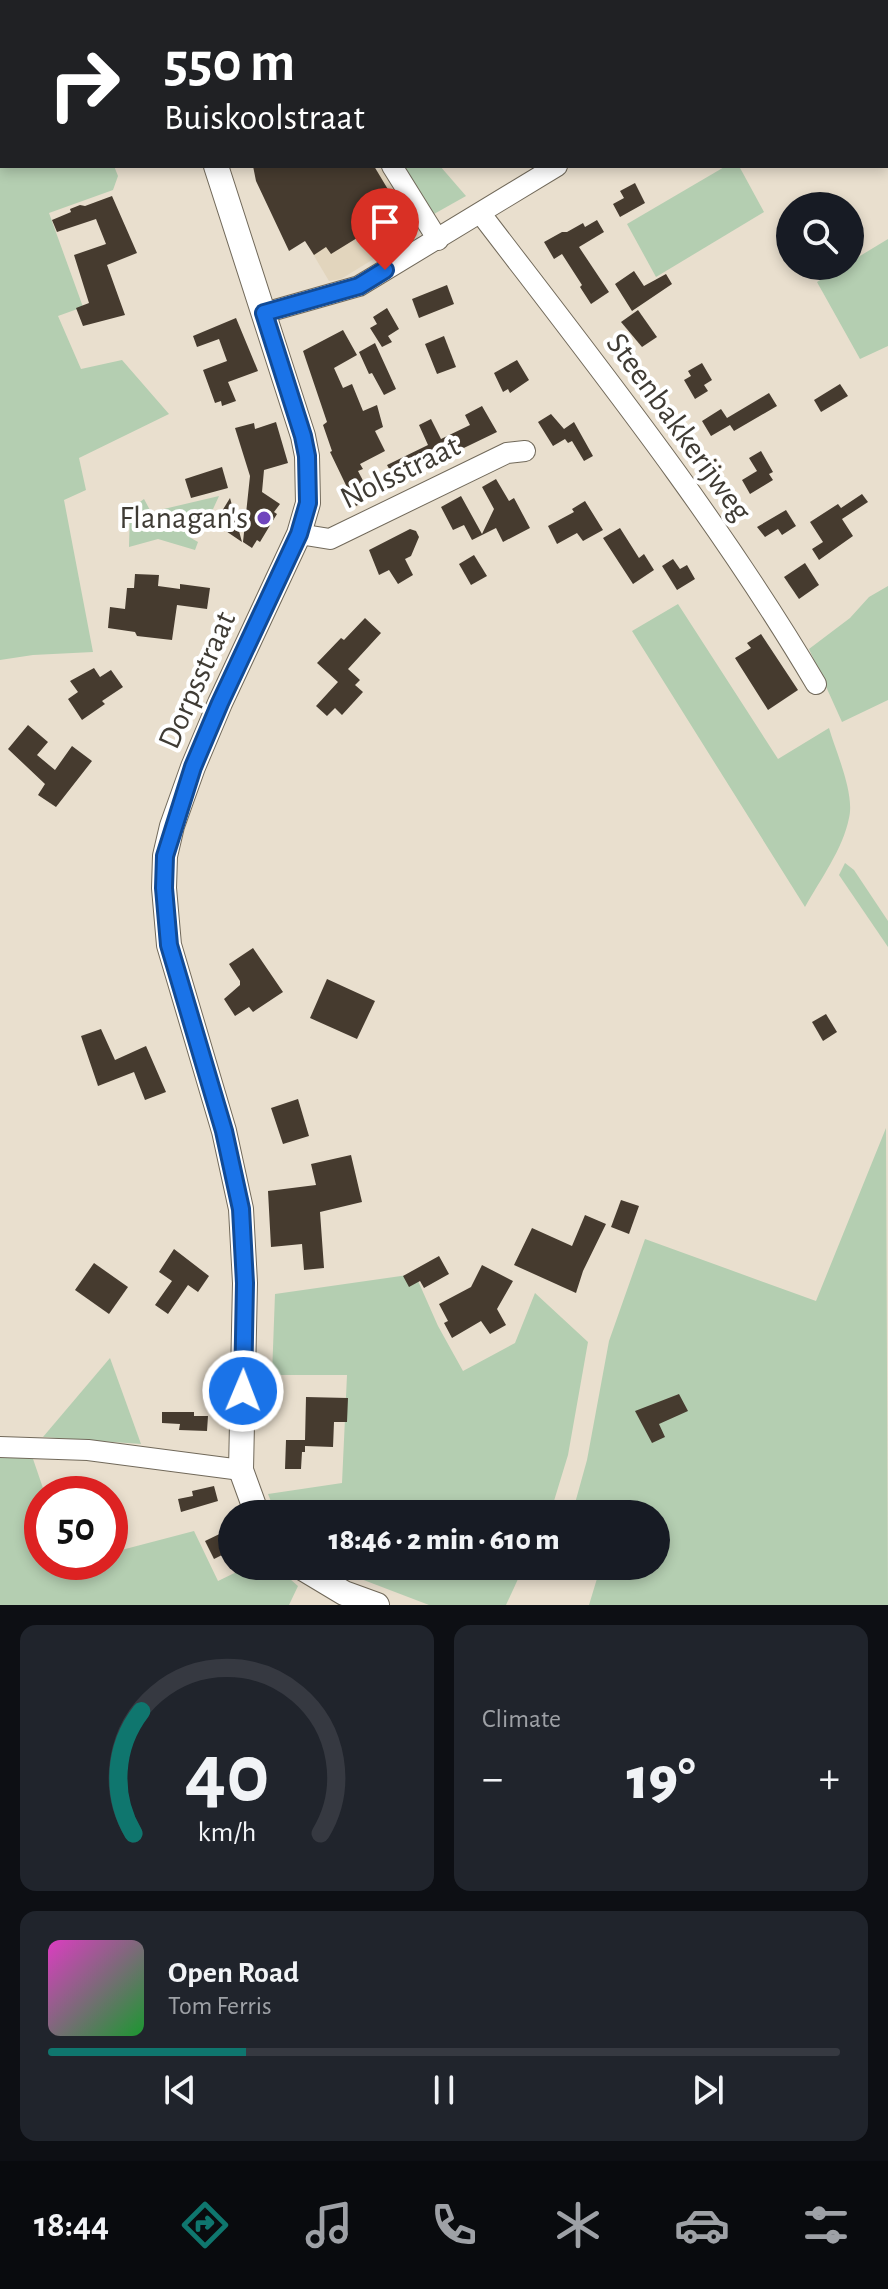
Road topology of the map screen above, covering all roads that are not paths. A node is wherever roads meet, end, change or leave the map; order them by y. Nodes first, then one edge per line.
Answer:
1 (217, 168) edge
2 (393, 168) edge
3 (554, 168) edge
4 (481, 214) junction
5 (438, 240) junction
6 (264, 313) junction
7 (525, 451) dead end
8 (299, 534) junction
9 (816, 684) dead end
10 (0, 1447) edge
11 (241, 1470) junction
12 (252, 1500) edge
13 (322, 1580) edge
14 (377, 1605) edge

1 - 6 main road, Dorpsstraat
2 - 5 street
3 - 4 street
4 - 5 street
4 - 9 street, Steenbakkerijweg
5 - 6 street
6 - 8 main road, Dorpsstraat
7 - 8 street, Nolsstraat
8 - 11 main road, Dorpsstraat
10 - 11 street
11 - 12 main road, Dorpsstraat
13 - 14 main road

